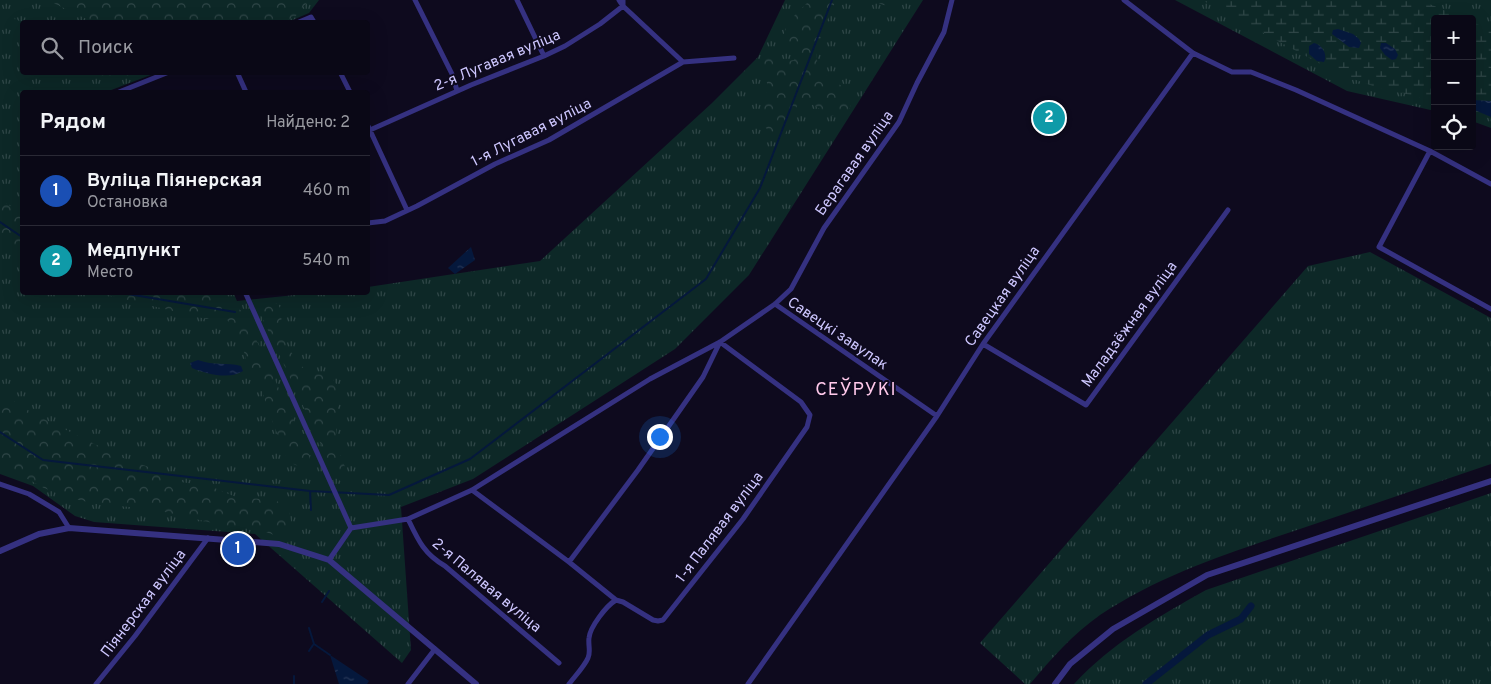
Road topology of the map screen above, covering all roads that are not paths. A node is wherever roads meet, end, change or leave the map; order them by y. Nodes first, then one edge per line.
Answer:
1 (415, 0) edge
2 (517, 0) edge
3 (619, 0) edge
4 (952, 0) edge
5 (1124, 0) edge
6 (623, 3) edge
7 (1193, 53) junction
8 (544, 56) junction
9 (734, 58) dead end
10 (683, 62) junction
11 (161, 75) edge
12 (238, 75) edge
13 (342, 75) edge
14 (123, 90) edge
15 (245, 90) edge
16 (349, 90) edge
17 (457, 91) junction
18 (370, 128) edge
19 (370, 130) edge
20 (1430, 151) junction
21 (1491, 184) edge
22 (407, 210) junction
23 (1228, 210) dead end
24 (370, 223) edge
25 (246, 295) edge
26 (775, 304) junction
27 (1491, 309) edge
28 (720, 342) junction
29 (983, 344) junction
30 (937, 416) junction
31 (1491, 481) edge
32 (0, 484) edge
33 (472, 490) junction
34 (408, 519) junction
35 (69, 528) junction
36 (351, 528) junction
37 (208, 537) junction
38 (0, 551) edge
39 (329, 560) junction
40 (569, 562) junction
41 (616, 600) junction
42 (435, 649) junction
43 (559, 662) dead end
44 (96, 684) edge
45 (408, 684) edge
46 (476, 684) edge
47 (569, 684) edge
48 (748, 684) edge
49 (1055, 684) edge

1 - 17 street
2 - 8 street
3 - 6 street
4 - 26 street, Берагавая вуліца
5 - 7 street
6 - 8 street, 2-я Лугавая вуліца
6 - 10 street
7 - 20 street
7 - 29 street, Савецкая вуліца
8 - 17 street, 2-я Лугавая вуліца
9 - 10 street, 1-я Лугавая вуліца
10 - 22 street, 1-я Лугавая вуліца
11 - 14 street
12 - 15 street
13 - 16 street
17 - 18 street, 2-я Лугавая вуліца
19 - 22 street
20 - 21 street
20 - 27 street
22 - 24 street, 1-я Лугавая вуліца
23 - 29 street, Маладзёжная вуліца
25 - 36 street
26 - 28 street, Берагавая вуліца
26 - 30 street, Савецкі завулак
28 - 33 street, Берагавая вуліца
28 - 40 street
28 - 41 street, 1-я Палявая вуліца
29 - 30 street, Савецкая вуліца
30 - 48 street, Савецкая вуліца
31 - 49 street
32 - 35 street
33 - 34 street, Берагавая вуліца
33 - 40 street
34 - 36 street, Берагавая вуліца
34 - 43 street, 2-я Палявая вуліца
35 - 37 street
35 - 38 street
36 - 39 street
37 - 39 street
37 - 44 street, Піянерская вуліца
39 - 42 street
40 - 41 street
41 - 47 street
42 - 45 street
42 - 46 street

